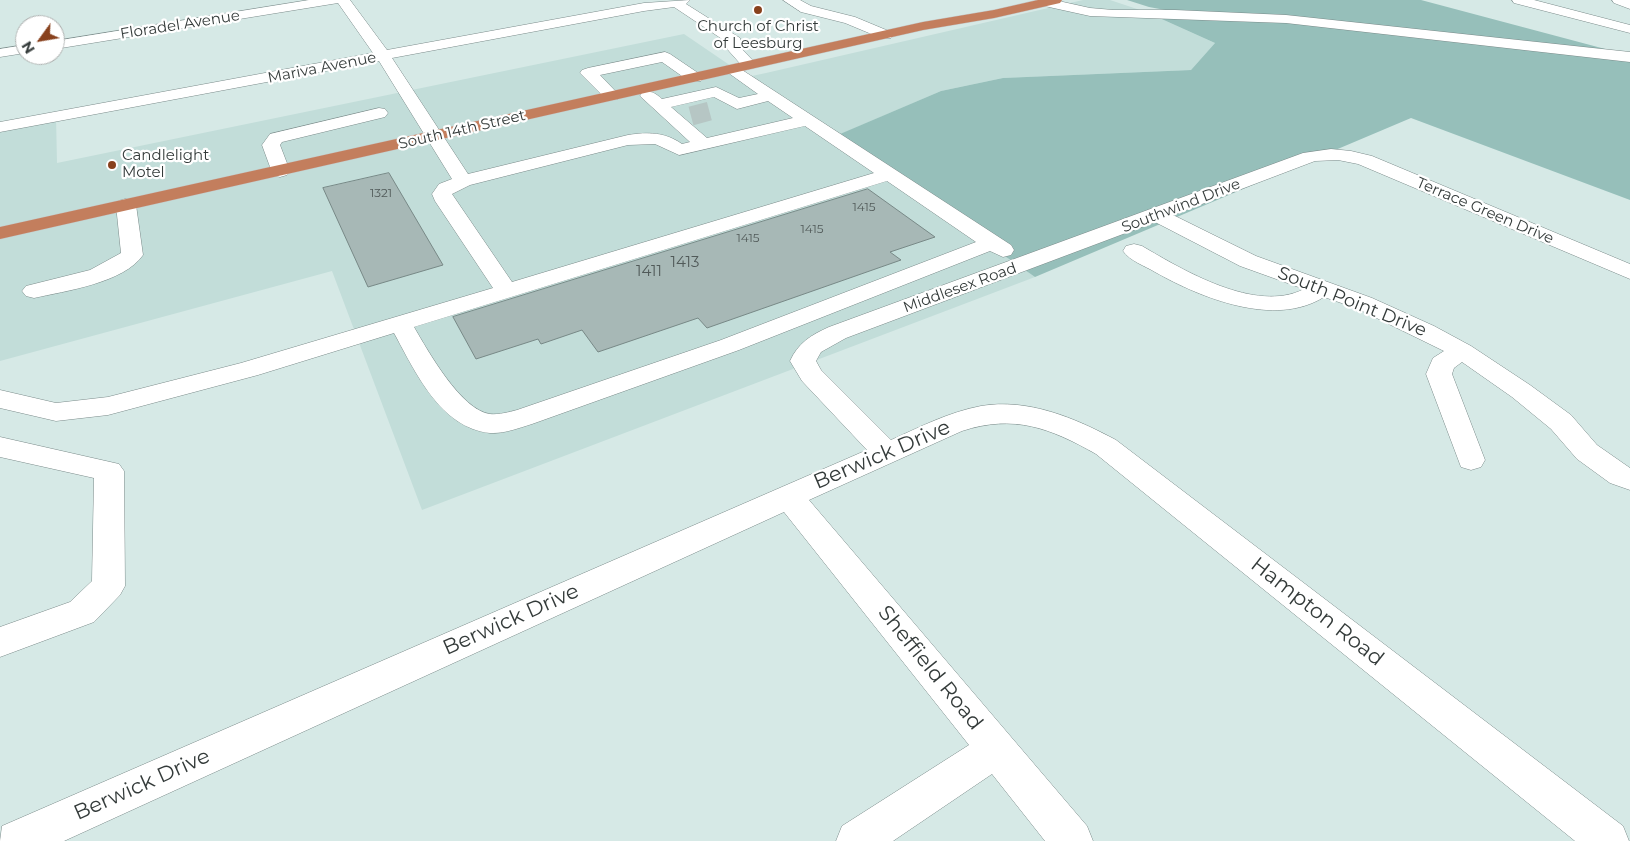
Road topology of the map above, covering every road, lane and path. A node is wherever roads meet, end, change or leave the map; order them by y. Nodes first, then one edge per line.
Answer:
1 (334, 0) edge
2 (343, 0) edge
3 (790, 0) edge
4 (1014, 0) edge
5 (1118, 0) edge
6 (1519, 0) edge
7 (1619, 0) edge
8 (680, 1) edge
9 (1050, 1) edge
10 (1630, 5) edge
11 (1175, 14) junction
12 (923, 26) junction
13 (1630, 29) edge
14 (886, 35) junction
15 (65, 43) edge
16 (15, 51) edge
17 (0, 53) edge
18 (383, 56) junction
19 (1630, 57) edge
20 (740, 67) junction
21 (695, 78) junction
22 (641, 90) junction
23 (612, 96) junction
24 (770, 96) junction
25 (675, 113) junction
26 (420, 116) junction
27 (806, 120) junction
28 (0, 127) edge
29 (433, 137) junction
30 (704, 144) junction
31 (1339, 154) joint
32 (280, 171) junction
33 (887, 175) junction
34 (463, 181) junction
35 (126, 205) junction
36 (1157, 215) junction
37 (0, 233) edge
38 (992, 243) junction
39 (1134, 251) dead end
40 (1025, 264) junction
41 (1630, 272) edge
42 (1321, 288) junction
43 (34, 291) dead end
44 (507, 291) junction
45 (400, 322) junction
46 (1462, 351) junction
47 (0, 399) edge
48 (1011, 414) joint
49 (0, 447) edge
50 (886, 452) junction
51 (1471, 460) dead end
52 (1630, 479) edge
53 (788, 496) junction
54 (0, 642) edge
55 (996, 749) junction
56 (17, 841) edge
57 (857, 841) edge
58 (1072, 841) edge
59 (1608, 841) edge

1 - 15 street, Floradel Avenue
2 - 18 street
3 - 14 street
4 - 12 highway, South 14th Street
5 - 11 street
6 - 13 street
7 - 10 street
8 - 18 street, Mariva Avenue
8 - 20 street, Middlesex Road
9 - 11 street
9 - 12 highway, South 14th Street
11 - 19 street
12 - 14 highway, South 14th Street
14 - 20 highway, South 14th Street
16 - 17 street
18 - 26 street
18 - 28 street, Mariva Avenue
20 - 21 highway, South 14th Street
20 - 24 street, Middlesex Road
21 - 22 highway, South 14th Street
21 - 23 street
22 - 23 highway, South 14th Street
22 - 25 street
23 - 29 highway, South 14th Street
24 - 25 street
24 - 27 street, Middlesex Road
25 - 30 street
26 - 29 street
26 - 32 street
27 - 30 street
27 - 33 street, Middlesex Road
29 - 32 highway, South 14th Street
29 - 34 street
30 - 34 street
31 - 36 street, Southwind Drive
31 - 41 street, Terrace Green Drive
32 - 35 highway, South 14th Street
33 - 38 street, Middlesex Road
33 - 44 street
34 - 44 street
35 - 37 highway, South 14th Street
35 - 43 street
36 - 40 street, Southwind Drive
36 - 42 street, South Point Drive
38 - 40 street, Middlesex Road
38 - 45 street
39 - 42 street
40 - 50 street, Middlesex Road
42 - 46 street, South Point Drive
44 - 45 street
45 - 47 street
46 - 51 street
46 - 52 street, South Point Drive
48 - 50 street, Berwick Drive
48 - 59 street, Hampton Road
49 - 54 street
50 - 53 street, Berwick Drive
53 - 55 street, Sheffield Road
53 - 56 street, Berwick Drive
55 - 57 street
55 - 58 street, Sheffield Road

